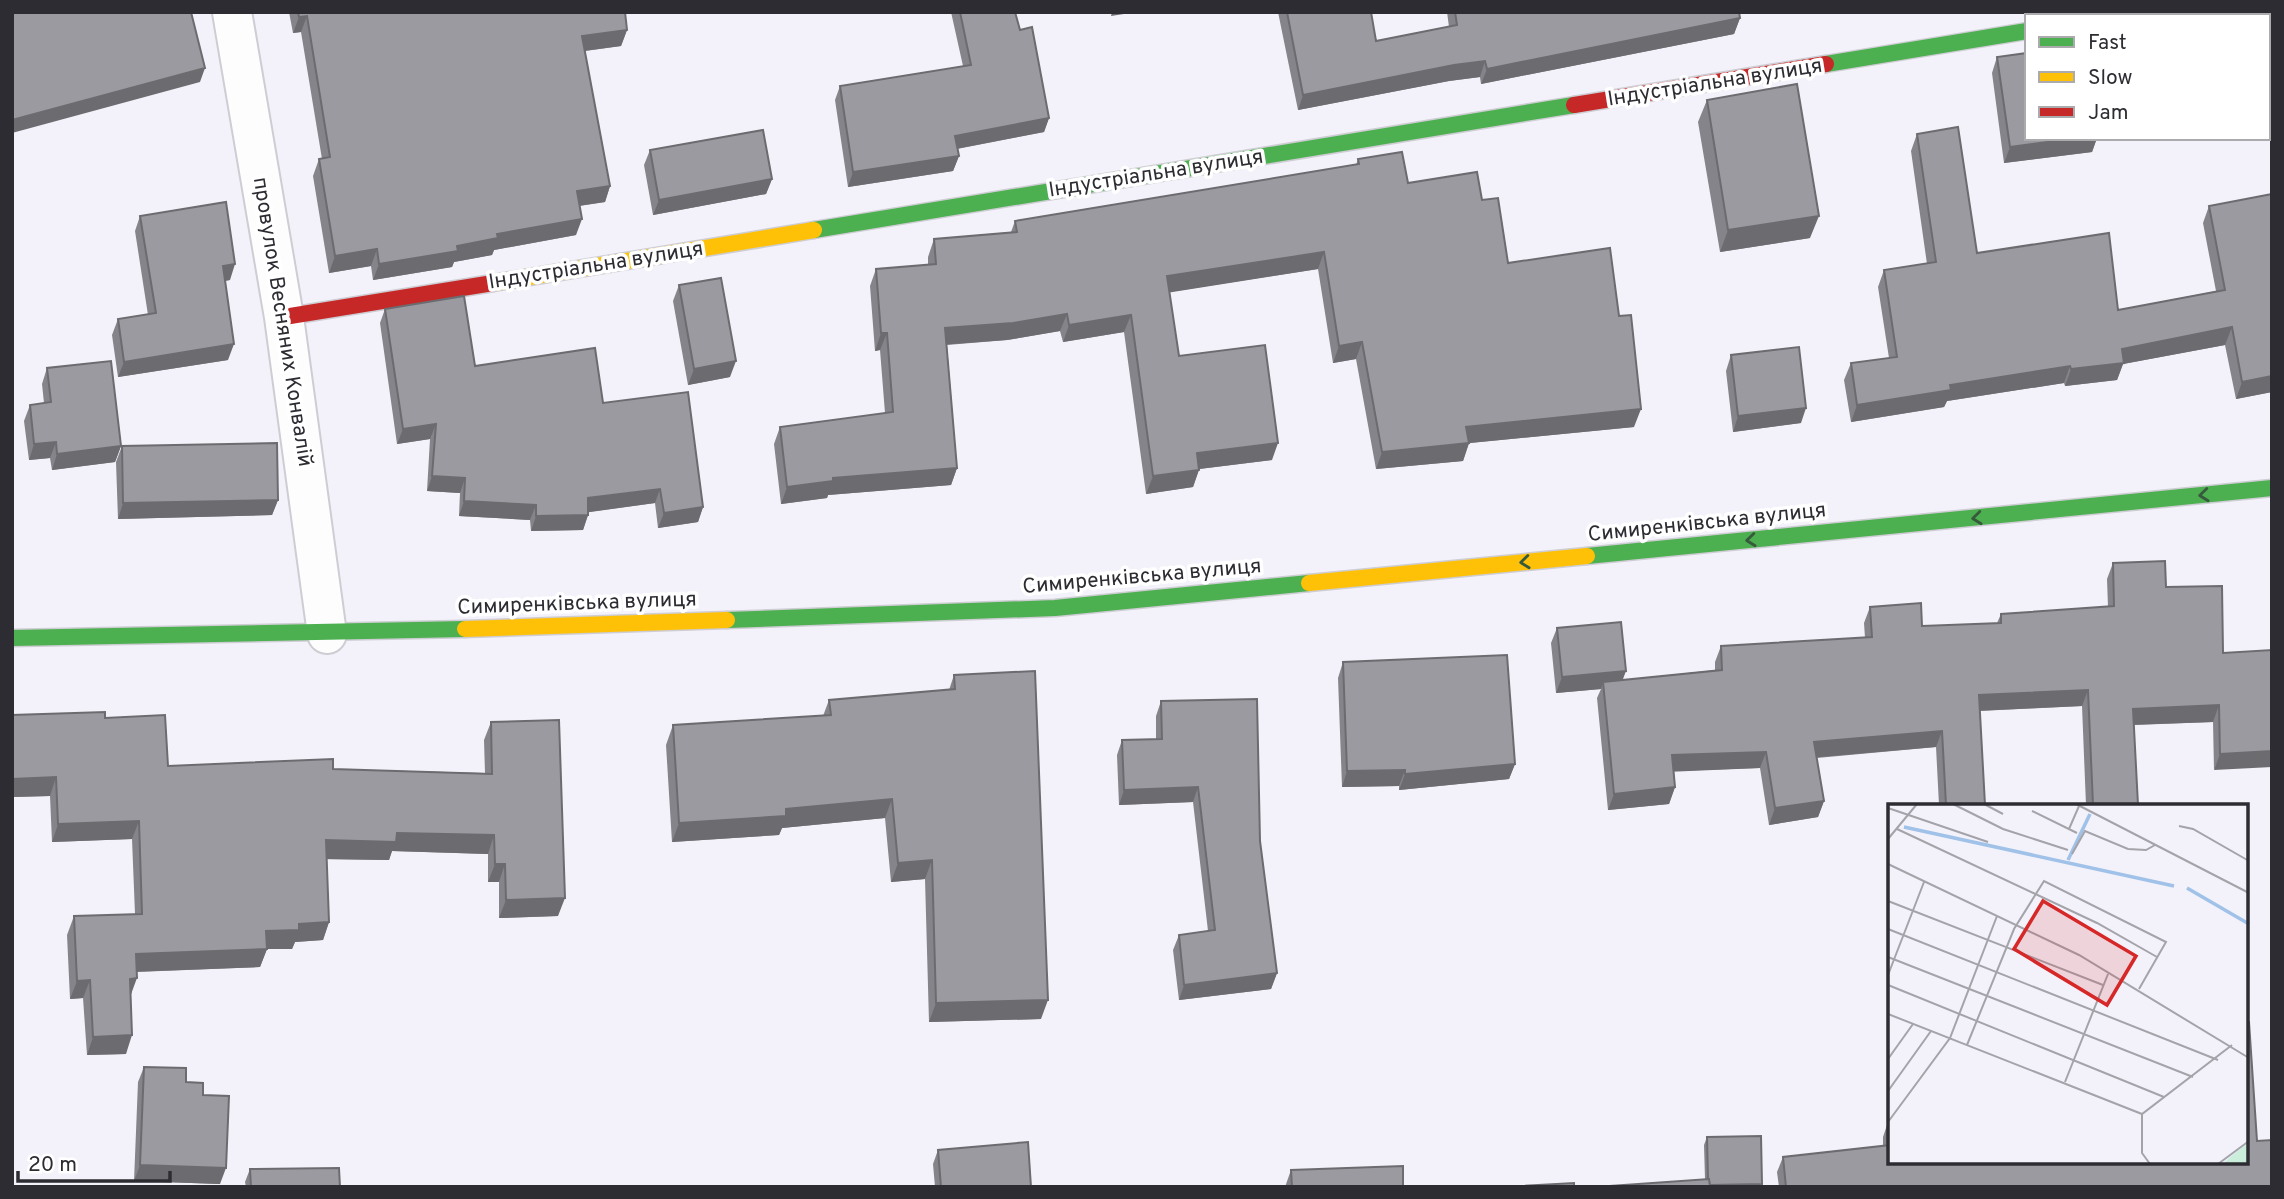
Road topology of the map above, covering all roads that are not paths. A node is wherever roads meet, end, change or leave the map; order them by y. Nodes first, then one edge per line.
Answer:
1 (232, 12) edge
2 (2025, 32) edge
3 (284, 317) junction
4 (2272, 488) edge
5 (327, 634) junction
6 (12, 638) edge

1 - 3 street, провулок Весняних Конвалій
2 - 3 main road, Індустріальна вулиця
3 - 5 street, провулок Весняних Конвалій
4 -> 5 main road, Симиренківська вулиця
5 - 6 main road, Симиренківська вулиця

